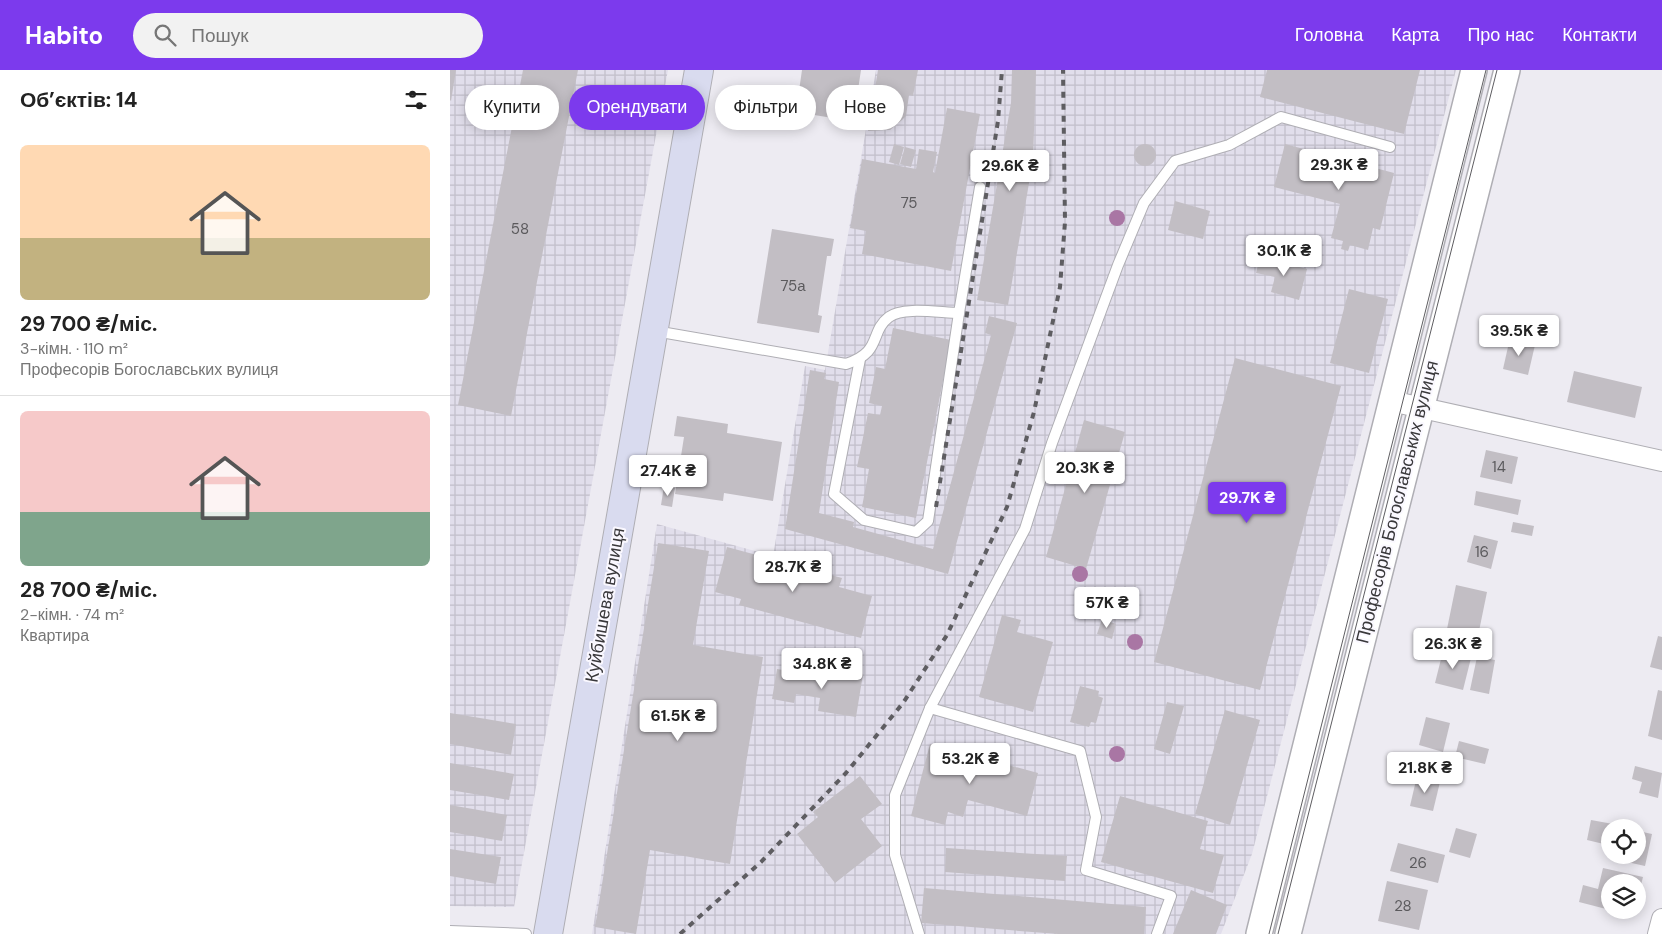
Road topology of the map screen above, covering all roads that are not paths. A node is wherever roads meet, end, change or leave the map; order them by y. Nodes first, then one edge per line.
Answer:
1 (699, 70) edge
2 (1474, 70) edge
3 (1507, 70) edge
4 (1390, 147) dead end
5 (980, 187) dead end
6 (959, 313) junction
7 (653, 330) junction
8 (860, 359) junction
9 (1391, 401) junction
10 (1421, 408) junction
11 (1662, 462) edge
12 (930, 708) junction
13 (1662, 919) edge
14 (450, 931) edge
15 (526, 934) edge
16 (548, 934) edge
17 (919, 934) edge
18 (1157, 934) edge
19 (1259, 934) edge
20 (1288, 934) edge
21 (1658, 934) edge

1 - 7 main road, Куйбишева вулиця
2 - 9 street, Професорів Богославських вулиця
3 - 10 street, Професорів Богославських вулиця
4 - 12 lane
5 - 6 lane
6 - 8 lane
6 - 8 lane
7 - 8 lane
7 - 16 main road, Куйбишева вулиця
9 - 10 street
9 - 19 street, Професорів Богославських вулиця
10 - 11 street
10 - 20 street, Професорів Богославських вулиця
12 - 17 lane
12 - 18 lane
13 - 21 street
14 - 15 lane

